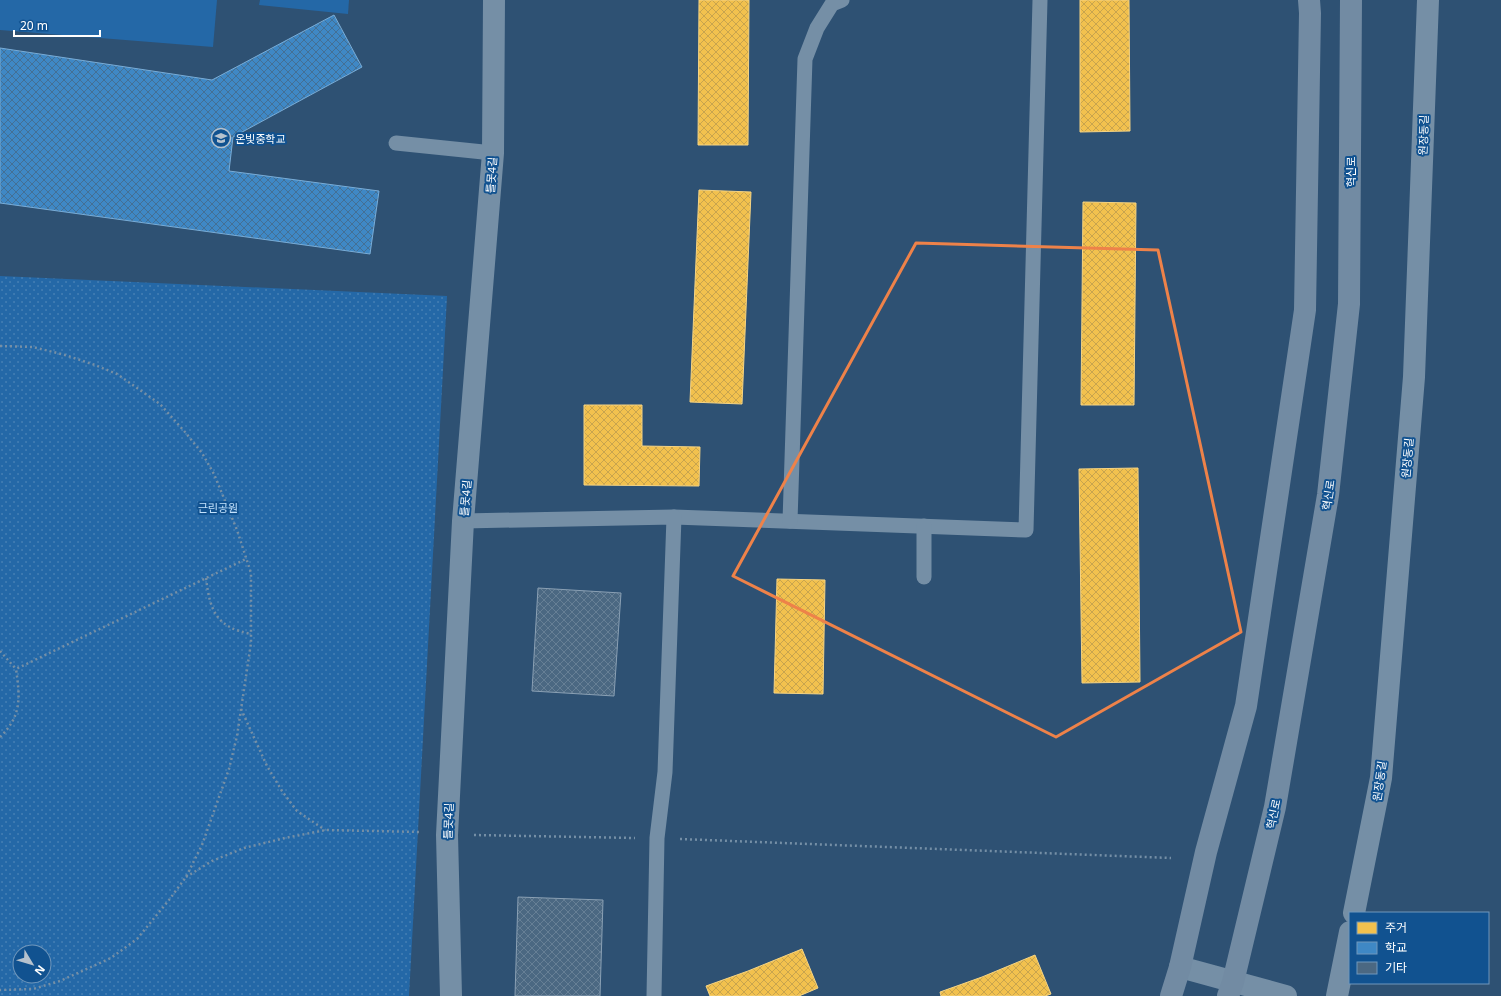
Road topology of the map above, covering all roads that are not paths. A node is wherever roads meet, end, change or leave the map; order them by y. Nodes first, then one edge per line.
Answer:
1 (494, 0) edge
2 (842, 0) edge
3 (1040, 0) edge
4 (1309, 0) edge
5 (1351, 0) edge
6 (1428, 0) edge
7 (396, 143) dead end
8 (493, 153) junction
9 (674, 517) junction
10 (463, 521) junction
11 (790, 521) junction
12 (924, 526) junction
13 (924, 577) dead end
14 (1354, 912) edge
15 (1349, 937) edge
16 (1180, 967) junction
17 (1231, 989) edge
18 (451, 996) edge
19 (654, 996) edge
20 (1171, 996) edge
21 (1286, 996) edge
22 (1337, 996) edge

1 - 8 street, 틀못4길
2 - 11 lane
3 - 12 lane
4 - 16 main road
5 - 17 main road, 혁신로
6 - 14 street, 원장동길
7 - 8 lane
8 - 10 street, 틀못4길
9 - 10 lane
9 - 11 lane
9 - 19 lane
10 - 18 street, 틀못4길
11 - 12 lane
12 - 13 lane
15 - 22 street
16 - 17 street
16 - 20 main road
17 - 21 street

